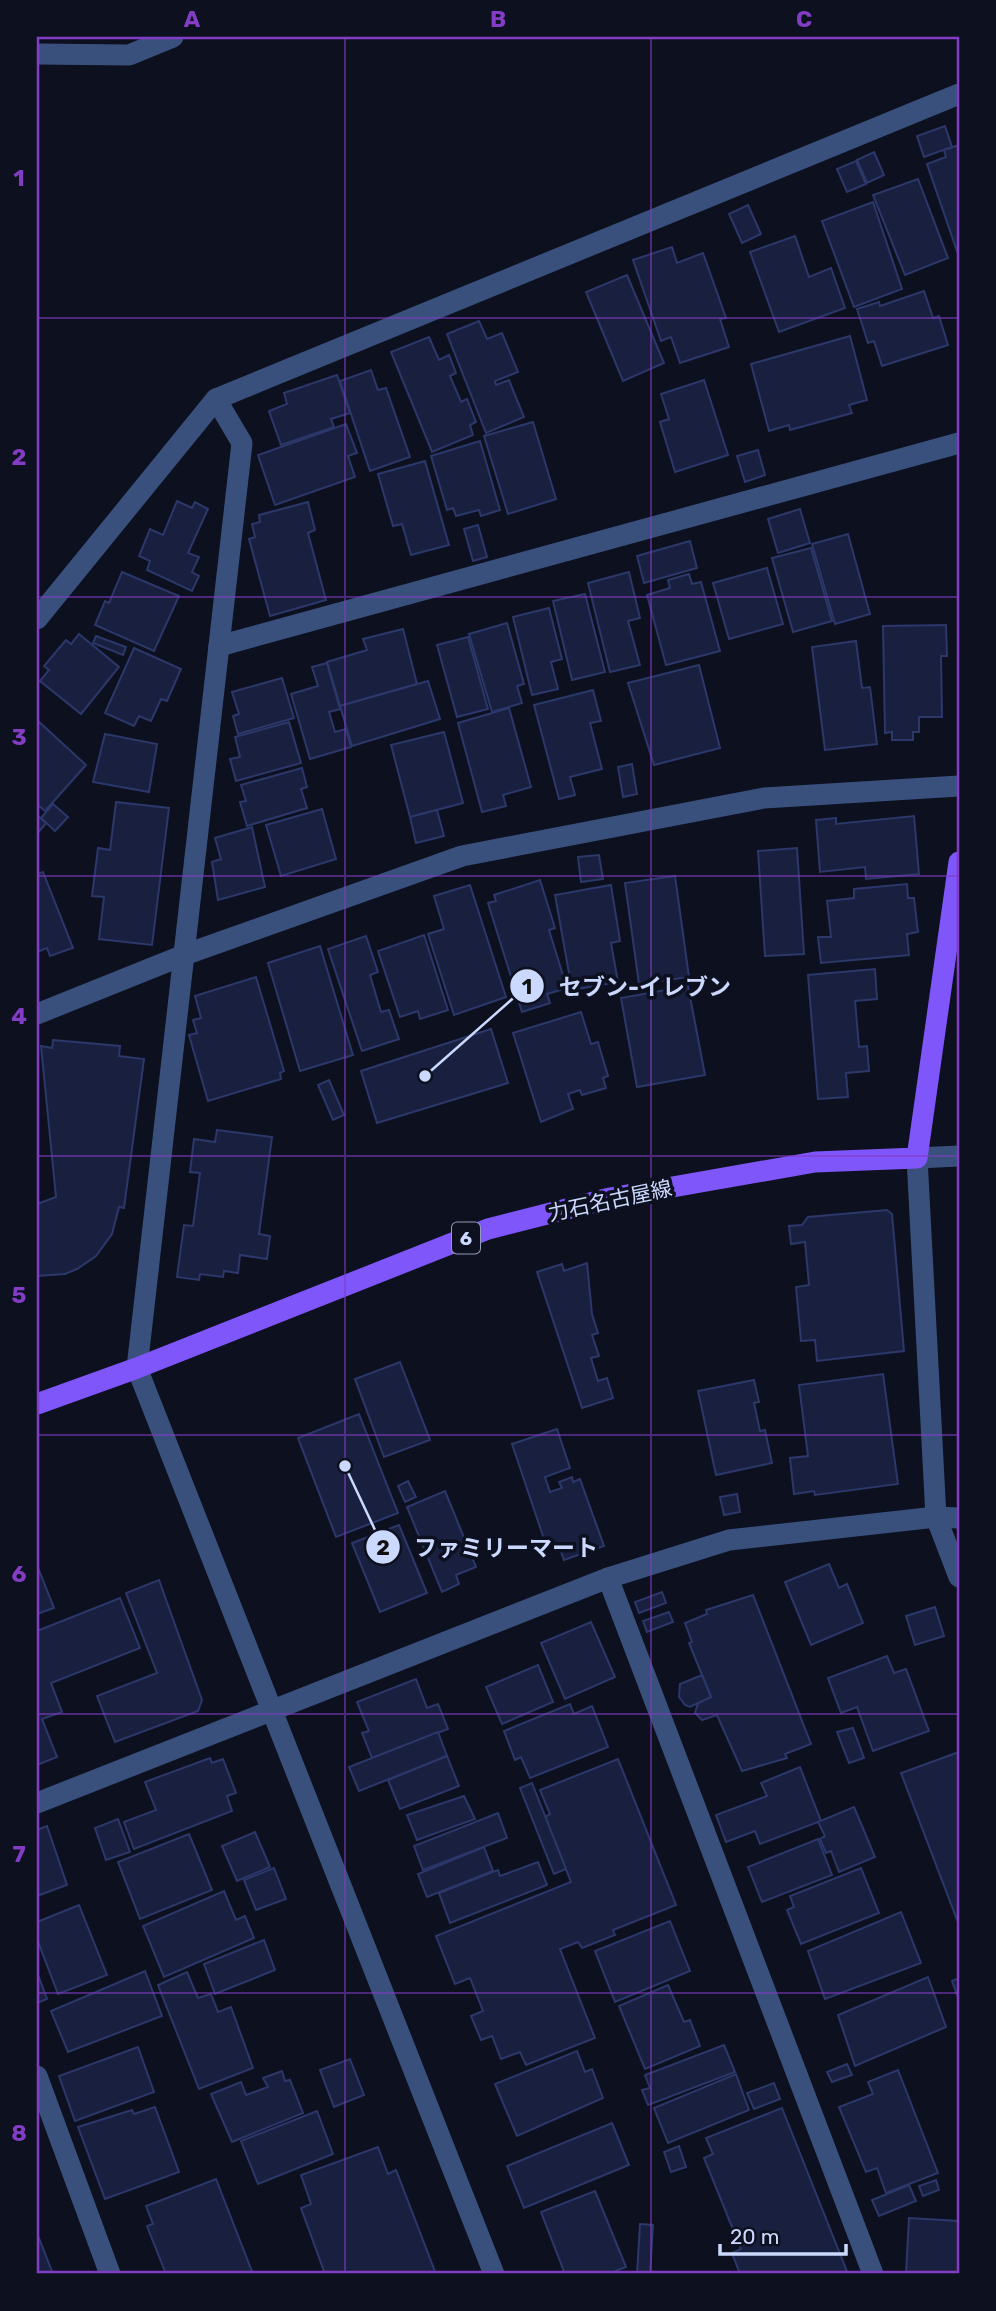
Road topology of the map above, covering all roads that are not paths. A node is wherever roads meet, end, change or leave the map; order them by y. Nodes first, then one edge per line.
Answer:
1 (173, 37) edge
2 (37, 54) edge
3 (959, 94) edge
4 (216, 399) junction
5 (959, 443) edge
6 (37, 619) edge
7 (219, 646) junction
8 (959, 786) edge
9 (959, 862) edge
10 (184, 956) junction
11 (37, 1014) edge
12 (959, 1156) edge
13 (916, 1158) junction
14 (137, 1368) junction
15 (37, 1404) edge
16 (936, 1517) junction
17 (959, 1518) edge
18 (959, 1577) edge
19 (608, 1578) junction
20 (271, 1711) junction
21 (37, 1803) edge
22 (37, 2076) edge
23 (110, 2274) edge
24 (494, 2274) edge
25 (873, 2274) edge

1 - 2 street
3 - 4 street
4 - 6 street
4 - 7 street
5 - 7 street
7 - 10 street
8 - 10 street
9 - 13 main road
10 - 11 street
10 - 14 street
12 - 13 street
13 - 14 main road, 力石名古屋線 / 6
13 - 16 street
14 - 15 main road, 力石名古屋線 / 6
14 - 20 street
16 - 17 street
16 - 18 street
16 - 19 street
19 - 20 street
19 - 25 street
20 - 21 street
20 - 24 street
22 - 23 street

